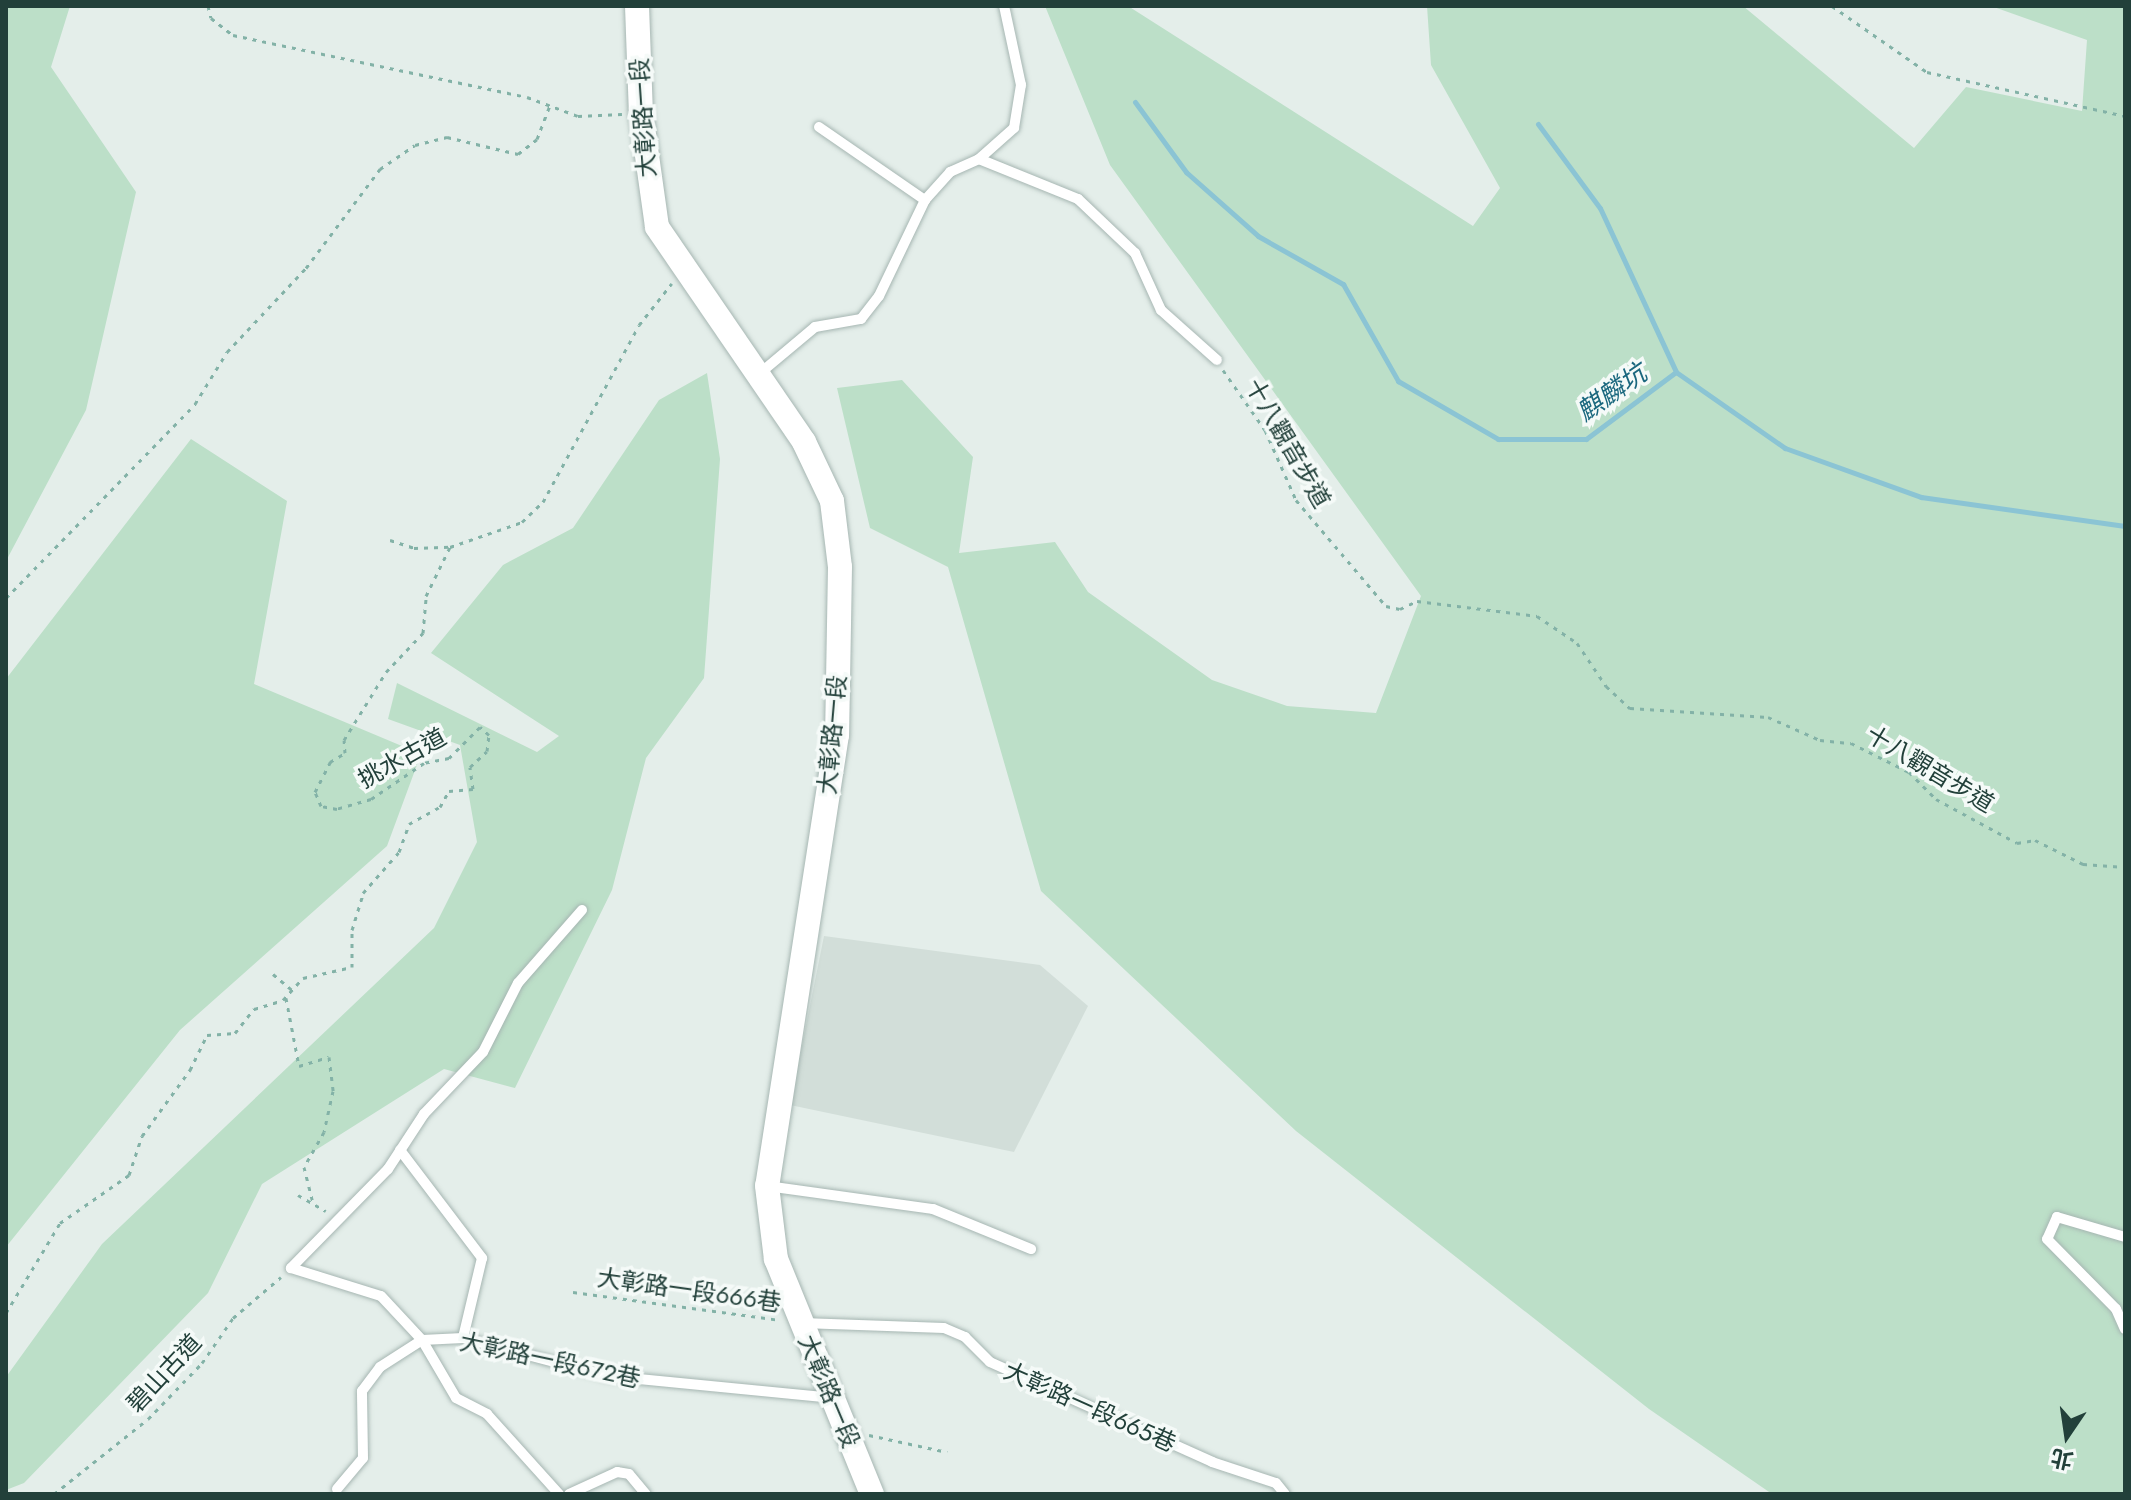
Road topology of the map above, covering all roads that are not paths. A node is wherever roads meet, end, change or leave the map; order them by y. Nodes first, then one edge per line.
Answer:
1 (637, 6) edge
2 (1004, 6) edge
3 (819, 127) dead end
4 (979, 159) junction
5 (925, 200) junction
6 (1217, 360) road end
7 (759, 374) junction
8 (582, 910) dead end
9 (400, 1150) junction
10 (767, 1186) junction
11 (2125, 1237) edge
12 (1031, 1249) dead end
13 (800, 1323) junction
14 (2125, 1329) edge
15 (463, 1338) junction
16 (422, 1340) junction
17 (831, 1398) junction
18 (337, 1489) dead end
19 (559, 1494) edge
20 (569, 1494) edge
21 (646, 1494) edge
22 (872, 1494) edge
23 (1285, 1494) edge

1 - 7 main road, 大彰路一段
2 - 4 lane
3 - 5 lane
4 - 5 lane
4 - 6 lane
5 - 7 lane
7 - 10 main road, 大彰路一段
8 - 9 lane
9 - 15 lane
9 - 16 lane
10 - 12 lane
10 - 13 main road, 大彰路一段
11 - 14 lane
13 - 17 main road, 大彰路一段
13 - 23 lane, 大彰路一段665巷
15 - 16 lane, 大彰路一段672巷
15 - 17 lane, 大彰路一段672巷
16 - 18 lane
16 - 19 lane
17 - 22 main road, 大彰路一段
20 - 21 lane

